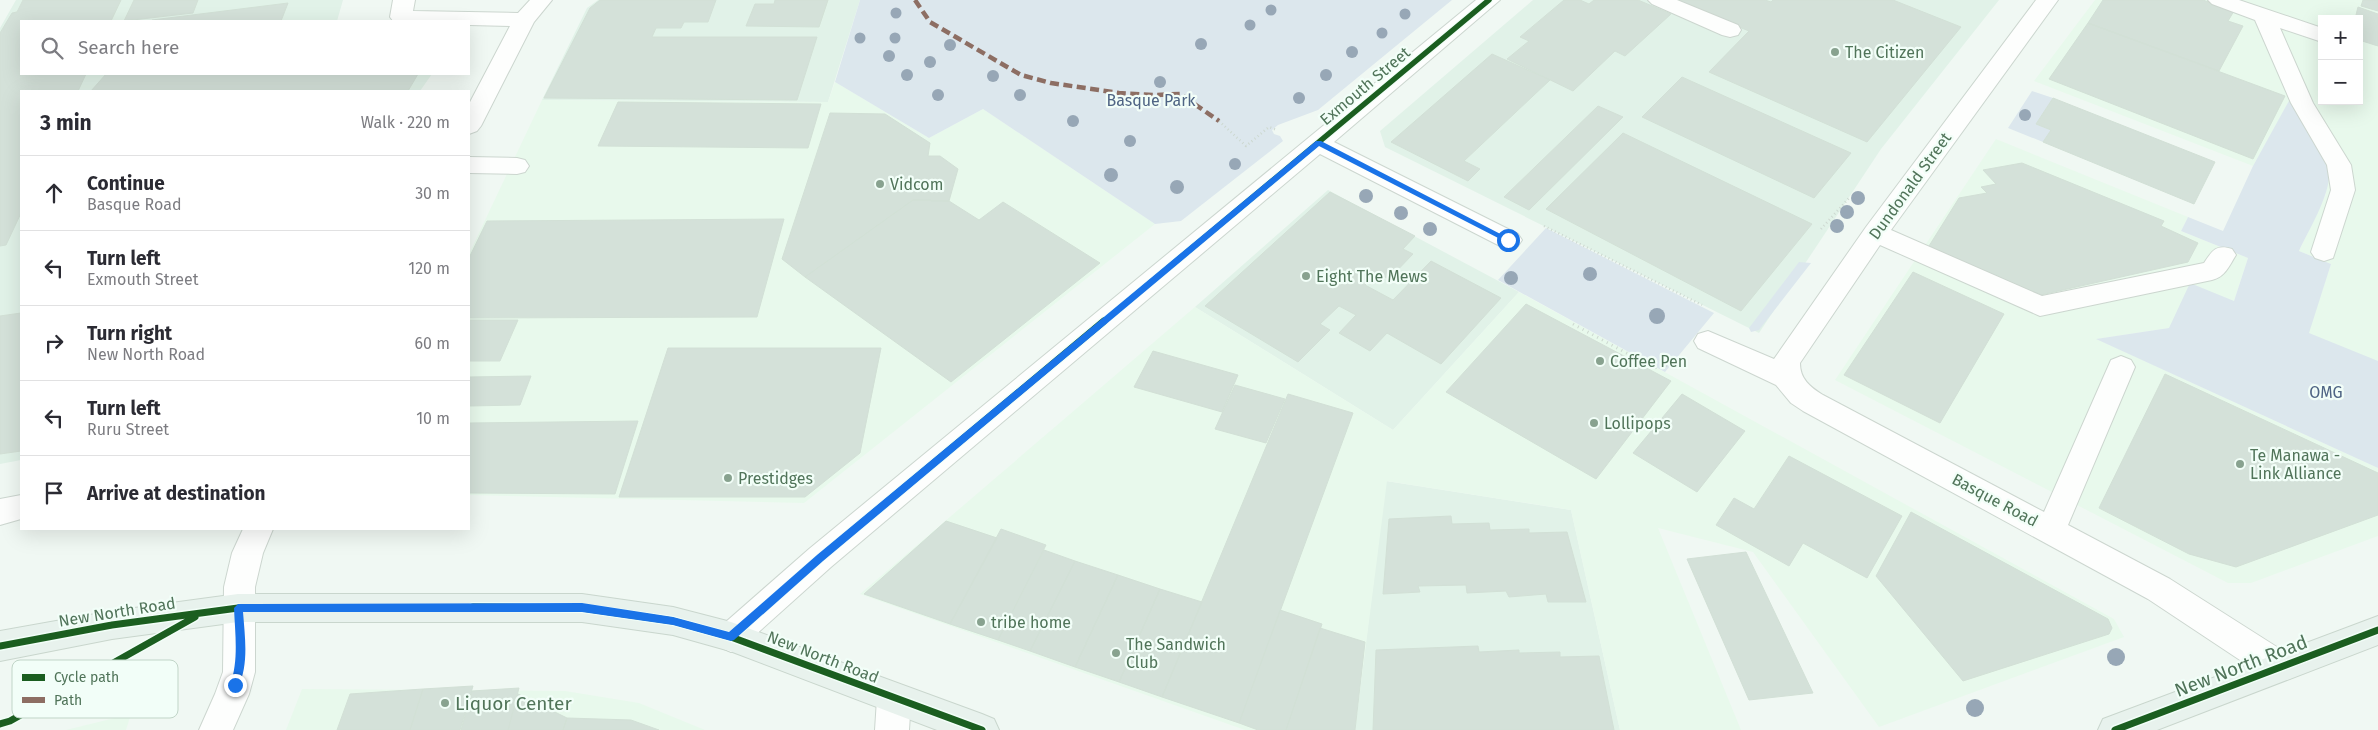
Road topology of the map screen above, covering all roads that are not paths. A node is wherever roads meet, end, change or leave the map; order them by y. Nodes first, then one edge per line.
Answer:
1 (404, 0) edge
2 (541, 0) edge
3 (1489, 0) edge
4 (1659, 0) edge
5 (2047, 0) edge
6 (2219, 0) edge
7 (2264, 16) junction
8 (524, 20) junction
9 (1730, 30) dead end
10 (2318, 34) edge
11 (470, 124) edge
12 (1318, 143) junction
13 (470, 165) edge
14 (517, 166) dead end
15 (1875, 233) junction
16 (1508, 240) dead end
17 (2324, 252) dead end
18 (2224, 255) dead end
19 (1708, 341) dead end
20 (2121, 367) dead end
21 (1786, 377) junction
22 (20, 508) edge
23 (0, 512) edge
24 (258, 530) edge
25 (2051, 530) junction
26 (238, 608) junction
27 (2378, 630) edge
28 (731, 637) junction
29 (0, 646) edge
30 (2279, 667) junction
31 (893, 715) edge
32 (216, 730) edge
33 (982, 730) edge
34 (2115, 730) edge

1 - 8 street
2 - 8 street
3 - 12 street, Exmouth Street
4 - 9 street
5 - 15 street, Dundonald Street
6 - 7 street
7 - 10 street
7 - 17 street
8 - 11 street
12 - 16 street
12 - 28 street, Exmouth Street
13 - 14 street
15 - 18 street
15 - 21 street, Dundonald Street
19 - 21 street, Basque Road
20 - 25 street
21 - 25 street, Basque Road
22 - 23 street
24 - 26 street
25 - 30 street, Basque Road
26 - 28 main road, New North Road
26 - 29 main road, New North Road
26 - 32 street
27 - 30 main road, New North Road
28 - 31 main road, New North Road
30 - 34 main road, New North Road
31 - 33 main road, New North Road

